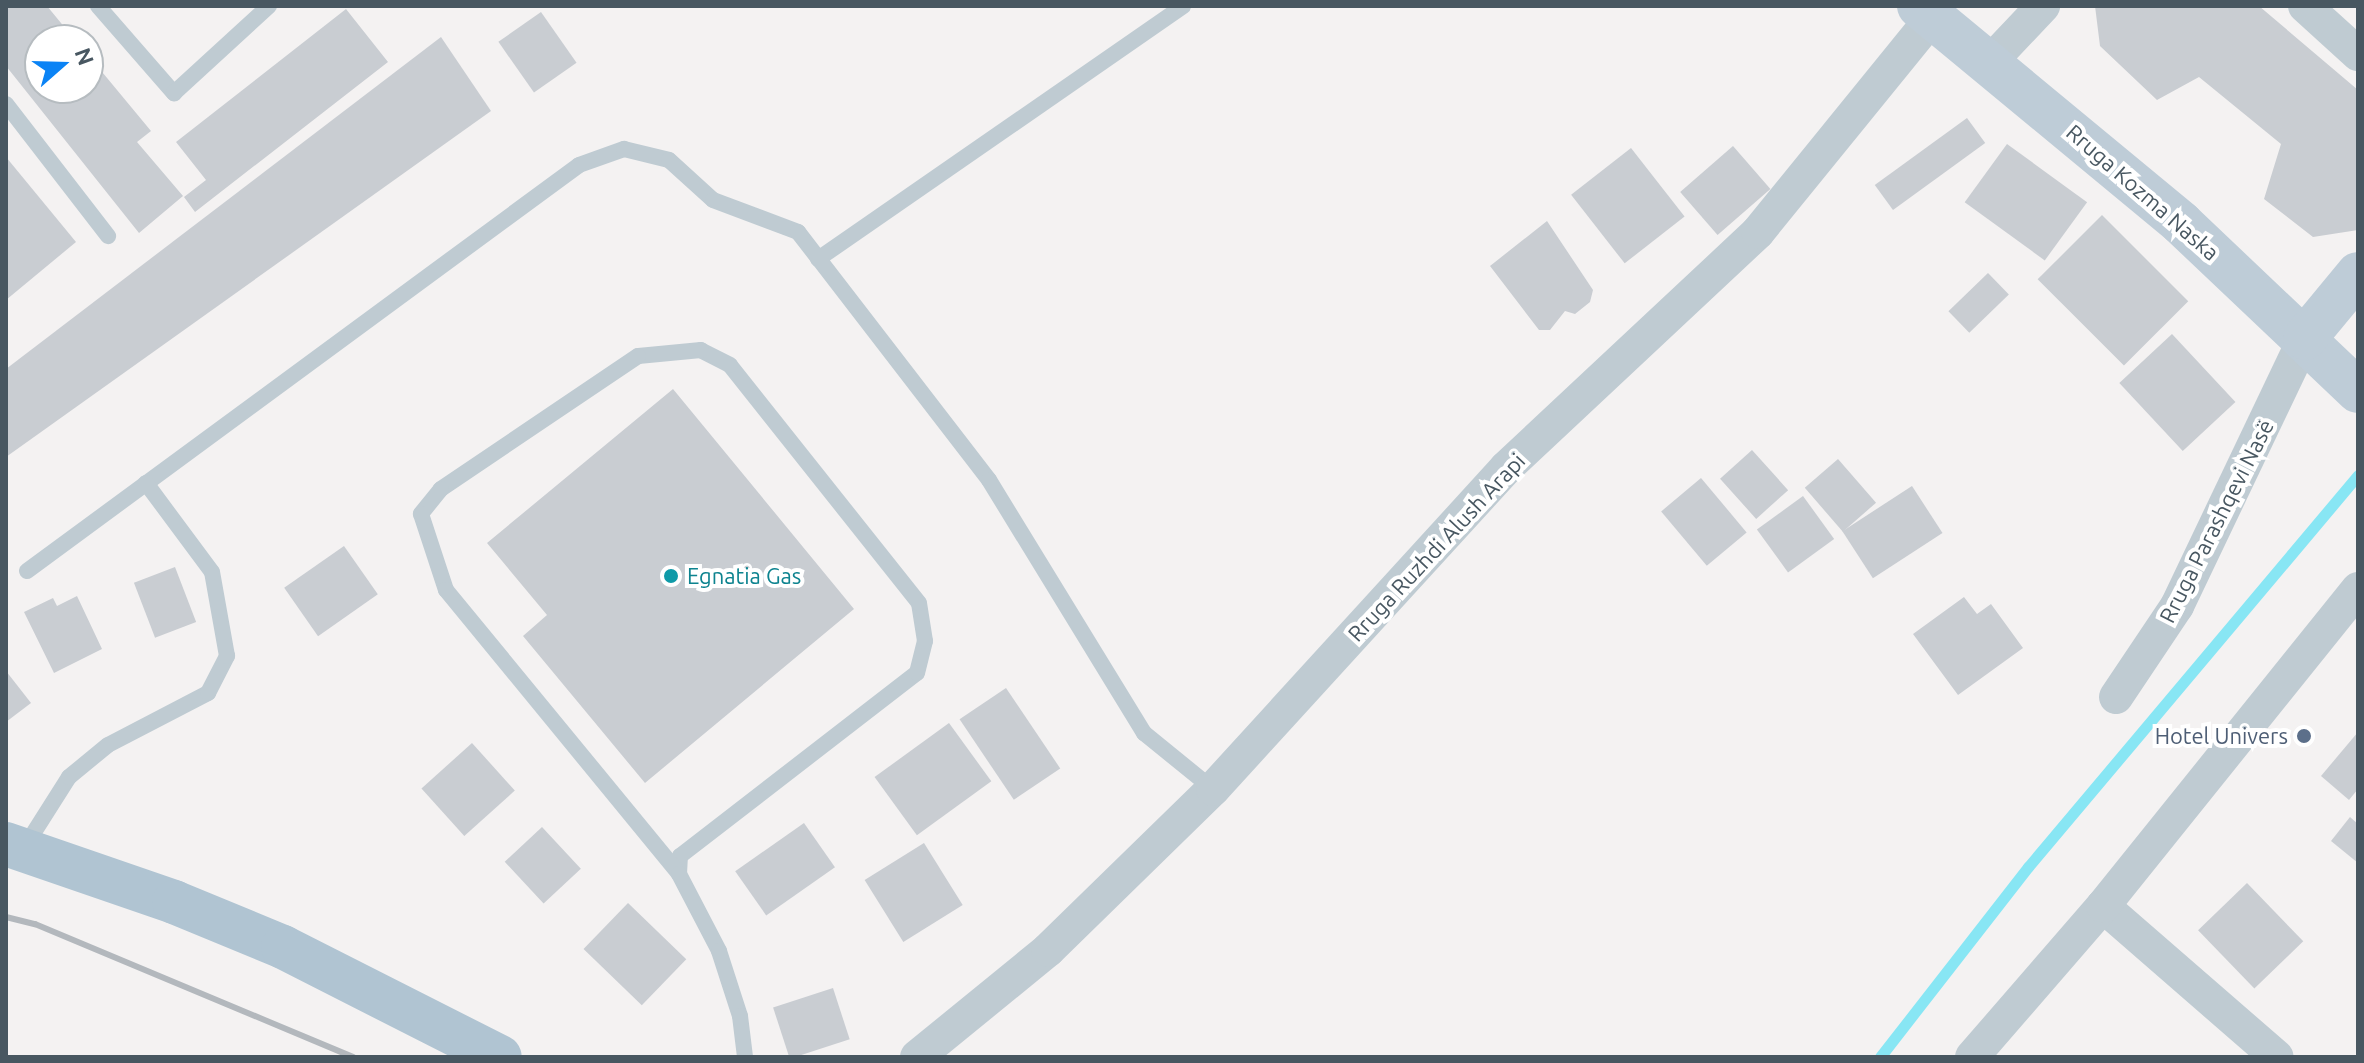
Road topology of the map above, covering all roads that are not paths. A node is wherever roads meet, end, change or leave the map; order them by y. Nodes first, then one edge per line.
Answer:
1 (98, 6) edge
2 (269, 6) edge
3 (1183, 6) edge
4 (2043, 6) edge
5 (2305, 6) edge
6 (1926, 11) edge
7 (2358, 54) edge
8 (1991, 61) junction
9 (6, 104) edge
10 (108, 236) dead end
11 (818, 259) junction
12 (2358, 274) edge
13 (2305, 338) junction
14 (2357, 390) edge
15 (146, 483) junction
16 (27, 571) dead end
17 (2358, 589) edge
18 (2116, 697) dead end
19 (1213, 789) junction
20 (15, 846) edge
21 (679, 874) junction
22 (2103, 906) junction
23 (500, 1057) edge
24 (745, 1057) edge
25 (917, 1057) edge
26 (1972, 1057) edge
27 (2277, 1057) edge

1 - 2 lane
3 - 11 lane
4 - 8 street
5 - 7 street
6 - 8 main road, Rruga Kozma Naska
6 - 19 street, Rruga Ruzhdi Alush Arapi
8 - 13 main road, Rruga Kozma Naska
9 - 10 lane
11 - 15 lane
11 - 19 lane
12 - 13 main road
13 - 14 main road, Rruga Kozma Naska
13 - 18 street, Rruga Parashqevi Nasë
15 - 16 lane
15 - 20 lane
17 - 22 street
19 - 25 street, Rruga Ruzhdi Alush Arapi
20 - 23 main road
21 - 21 lane
21 - 24 lane
22 - 26 street
22 - 27 street

